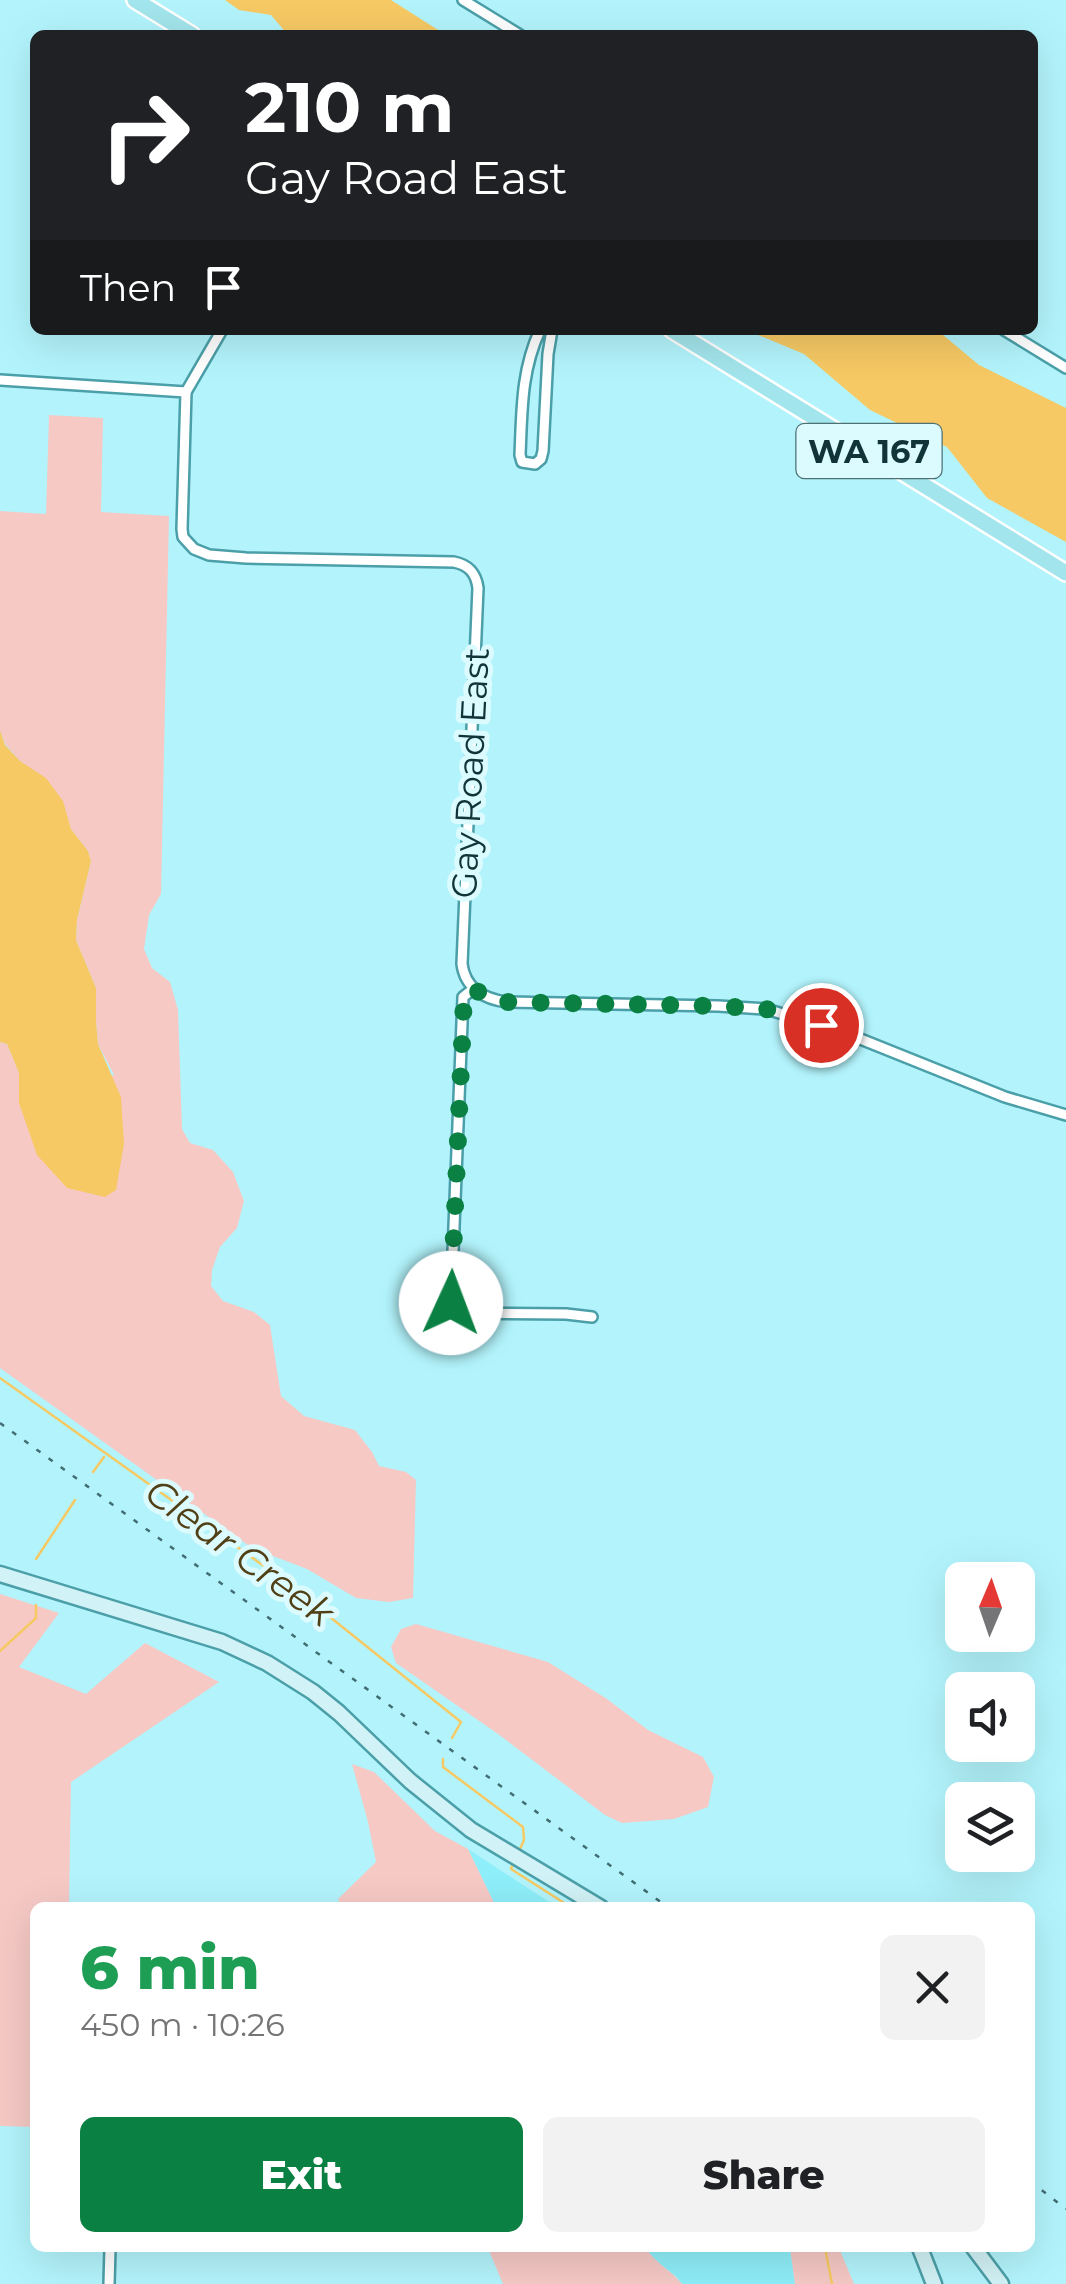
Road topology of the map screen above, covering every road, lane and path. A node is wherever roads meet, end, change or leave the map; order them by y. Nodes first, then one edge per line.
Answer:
1 (134, 0) edge
2 (463, 0) edge
3 (184, 30) edge
4 (512, 30) edge
5 (219, 335) edge
6 (538, 335) edge
7 (551, 335) edge
8 (680, 335) edge
9 (1012, 335) edge
10 (1066, 368) edge
11 (0, 380) edge
12 (186, 392) junction
13 (1066, 573) edge
14 (474, 989) junction
15 (1066, 1115) edge
16 (592, 1317) dead end
17 (0, 1574) edge
18 (591, 1902) edge
19 (110, 2252) edge
20 (922, 2252) edge
21 (977, 2252) edge
22 (109, 2284) edge
23 (934, 2284) edge
24 (1001, 2284) edge

1 - 3 main road
2 - 4 street
5 - 12 street
6 - 7 street
8 - 13 main road, WA 167
9 - 10 street
11 - 12 street
12 - 14 street, Gay Road East
14 - 15 street
14 - 16 street
17 - 18 main road
19 - 22 street
20 - 23 main road
21 - 24 main road

